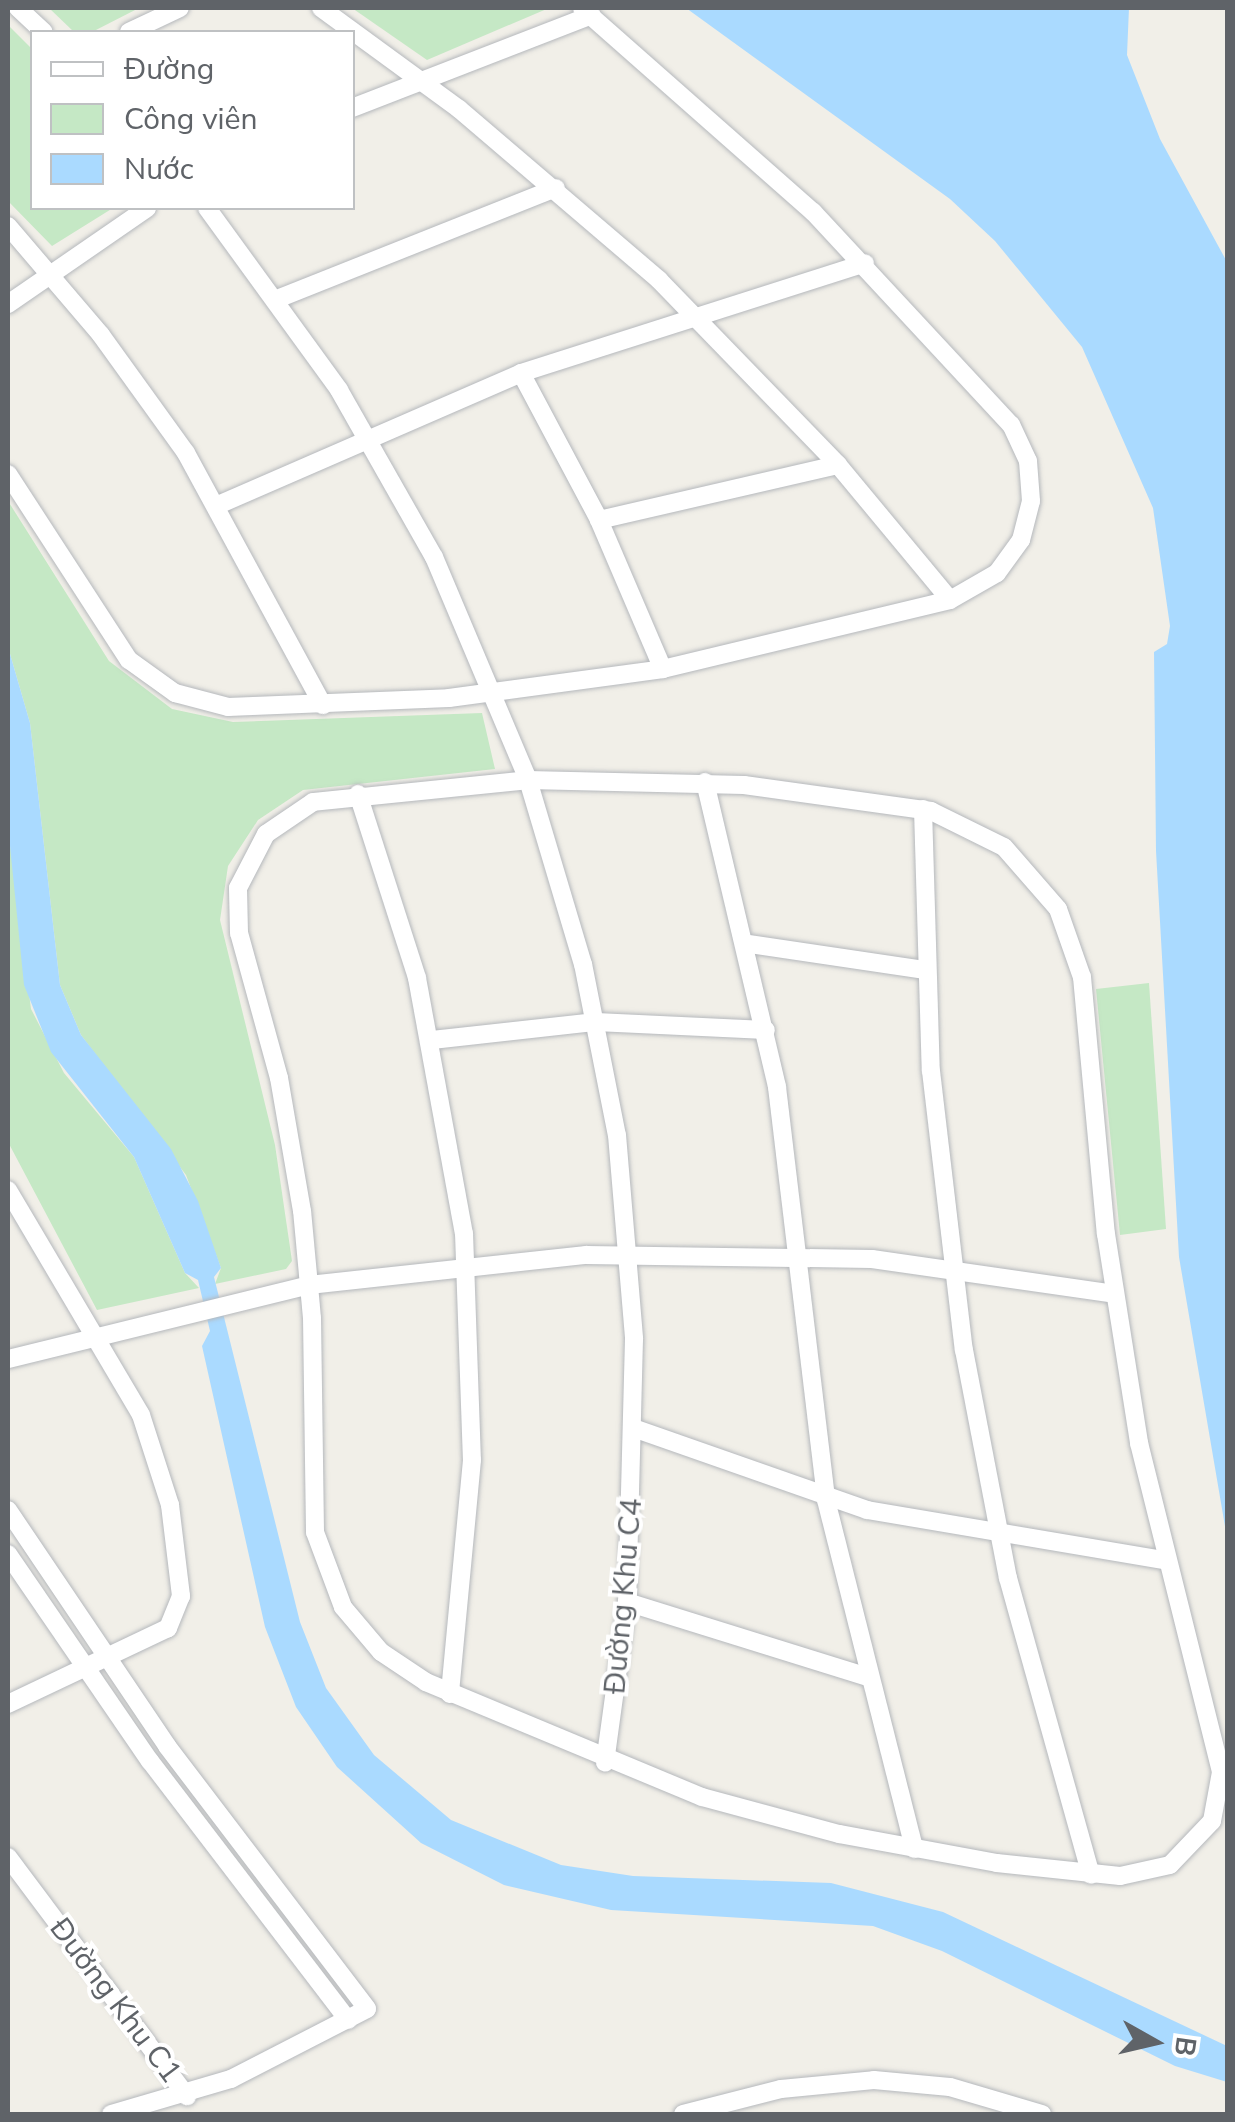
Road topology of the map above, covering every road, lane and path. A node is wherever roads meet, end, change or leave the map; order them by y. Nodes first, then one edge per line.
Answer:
1 (18, 8) edge
2 (180, 8) edge
3 (321, 8) edge
4 (587, 11) edge
5 (42, 30) edge
6 (133, 30) edge
7 (352, 30) edge
8 (355, 32) edge
9 (422, 80) junction
10 (355, 107) edge
11 (556, 188) junction
12 (144, 210) edge
13 (209, 210) edge
14 (8, 226) edge
15 (864, 264) junction
16 (48, 272) junction
17 (277, 299) junction
18 (8, 304) edge
19 (694, 314) junction
20 (521, 373) junction
21 (366, 435) junction
22 (838, 465) junction
23 (8, 474) edge
24 (218, 505) junction
25 (599, 520) junction
26 (950, 600) junction
27 (664, 669) junction
28 (496, 694) junction
29 (323, 706) junction
30 (528, 780) junction
31 (705, 782) junction
32 (358, 794) junction
33 (922, 809) junction
34 (749, 944) junction
35 (925, 970) junction
36 (596, 1022) junction
37 (766, 1030) junction
38 (432, 1040) junction
39 (8, 1190) edge
40 (630, 1254) junction
41 (796, 1255) junction
42 (467, 1263) junction
43 (952, 1267) junction
44 (310, 1285) junction
45 (1114, 1294) junction
46 (94, 1334) junction
47 (8, 1359) edge
48 (636, 1430) junction
49 (826, 1500) junction
50 (8, 1510) edge
51 (999, 1538) junction
52 (8, 1554) edge
53 (1164, 1560) junction
54 (627, 1602) junction
55 (106, 1657) junction
56 (84, 1667) junction
57 (868, 1677) junction
58 (450, 1694) junction
59 (8, 1704) edge
60 (605, 1762) junction
61 (914, 1850) junction
62 (8, 1857) edge
63 (1090, 1874) junction
64 (348, 2020) junction
65 (187, 2096) junction
66 (111, 2114) edge
67 (682, 2114) edge
68 (1042, 2114) edge

1 - 5 street
2 - 6 street
3 - 7 street
4 - 9 street
4 - 15 street
8 - 9 street
9 - 10 street
9 - 11 street
11 - 17 street
11 - 19 street
12 - 16 street
13 - 17 street, Đường Khu C4
14 - 16 street
15 - 19 street
15 - 26 street
16 - 18 street
16 - 24 street
17 - 21 street, Đường Khu C4
19 - 20 street
19 - 22 street
20 - 21 street
20 - 25 street
21 - 24 street
21 - 28 street, Đường Khu C4
22 - 25 street
22 - 26 street
23 - 29 street
24 - 29 street
25 - 27 street
26 - 27 street
27 - 28 street
28 - 29 street
28 - 30 street, Đường Khu C4
30 - 31 street
30 - 32 street
30 - 36 street, Đường Khu C4
31 - 33 street
31 - 34 street
32 - 38 street
32 - 44 street
33 - 35 street
33 - 45 street
34 - 35 street
34 - 37 street
35 - 43 street
36 - 37 street
36 - 38 street
36 - 40 street, Đường Khu C4
37 - 41 street
38 - 42 street
39 - 46 street
40 - 41 street
40 - 42 street
40 - 48 street, Đường Khu C4
41 - 43 street
41 - 49 street
42 - 44 street
42 - 58 street
43 - 45 street
43 - 51 street
44 - 46 street
44 - 58 street
45 - 53 street
46 - 47 street
46 - 55 street
48 - 49 street
48 - 54 street, Đường Khu C4
49 - 51 street
49 - 57 street
50 - 55 street
51 - 53 street
51 - 63 street
52 - 56 street
53 - 63 street
54 - 57 street
54 - 60 street, Đường Khu C4
55 - 56 street
55 - 64 street
56 - 59 street
56 - 64 street
57 - 61 street
58 - 60 street
60 - 61 street
61 - 63 street
62 - 65 street, Đường Khu C1
64 - 65 street
65 - 66 street
67 - 68 street

